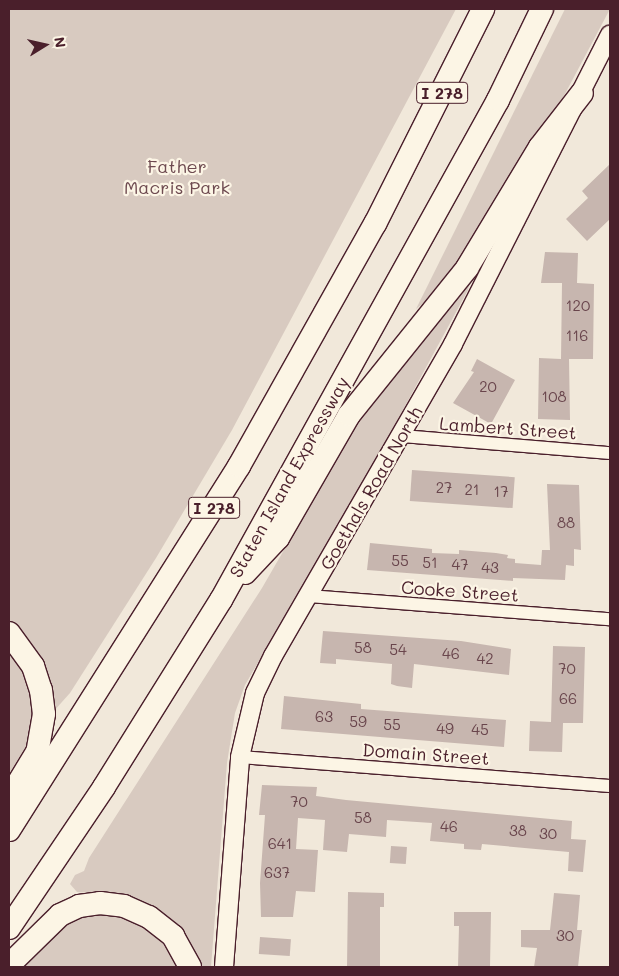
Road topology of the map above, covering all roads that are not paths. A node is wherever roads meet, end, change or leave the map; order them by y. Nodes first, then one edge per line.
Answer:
1 (483, 9) edge
2 (542, 9) edge
3 (610, 35) edge
4 (582, 93) junction
5 (402, 436) junction
6 (610, 453) edge
7 (308, 596) junction
8 (221, 600) junction
9 (610, 619) edge
10 (9, 633) edge
11 (240, 757) junction
12 (610, 786) edge
13 (9, 798) edge
14 (9, 830) edge
15 (9, 928) edge
16 (9, 964) edge
17 (190, 967) edge
18 (224, 967) edge

1 - 14 highway, I 278
2 - 8 highway, Staten Island Expressway / I 278
3 - 4 main road, Goethals Road North
4 - 5 main road, Goethals Road North
4 - 8 highway
5 - 6 street, Lambert Street
5 - 7 main road, Goethals Road North
7 - 9 street, Cooke Street
7 - 11 main road, Goethals Road North
8 - 15 highway, Staten Island Expressway / I 278
10 - 13 highway
11 - 12 street, Domain Street
11 - 18 main road, Goethals Road North
16 - 17 highway

